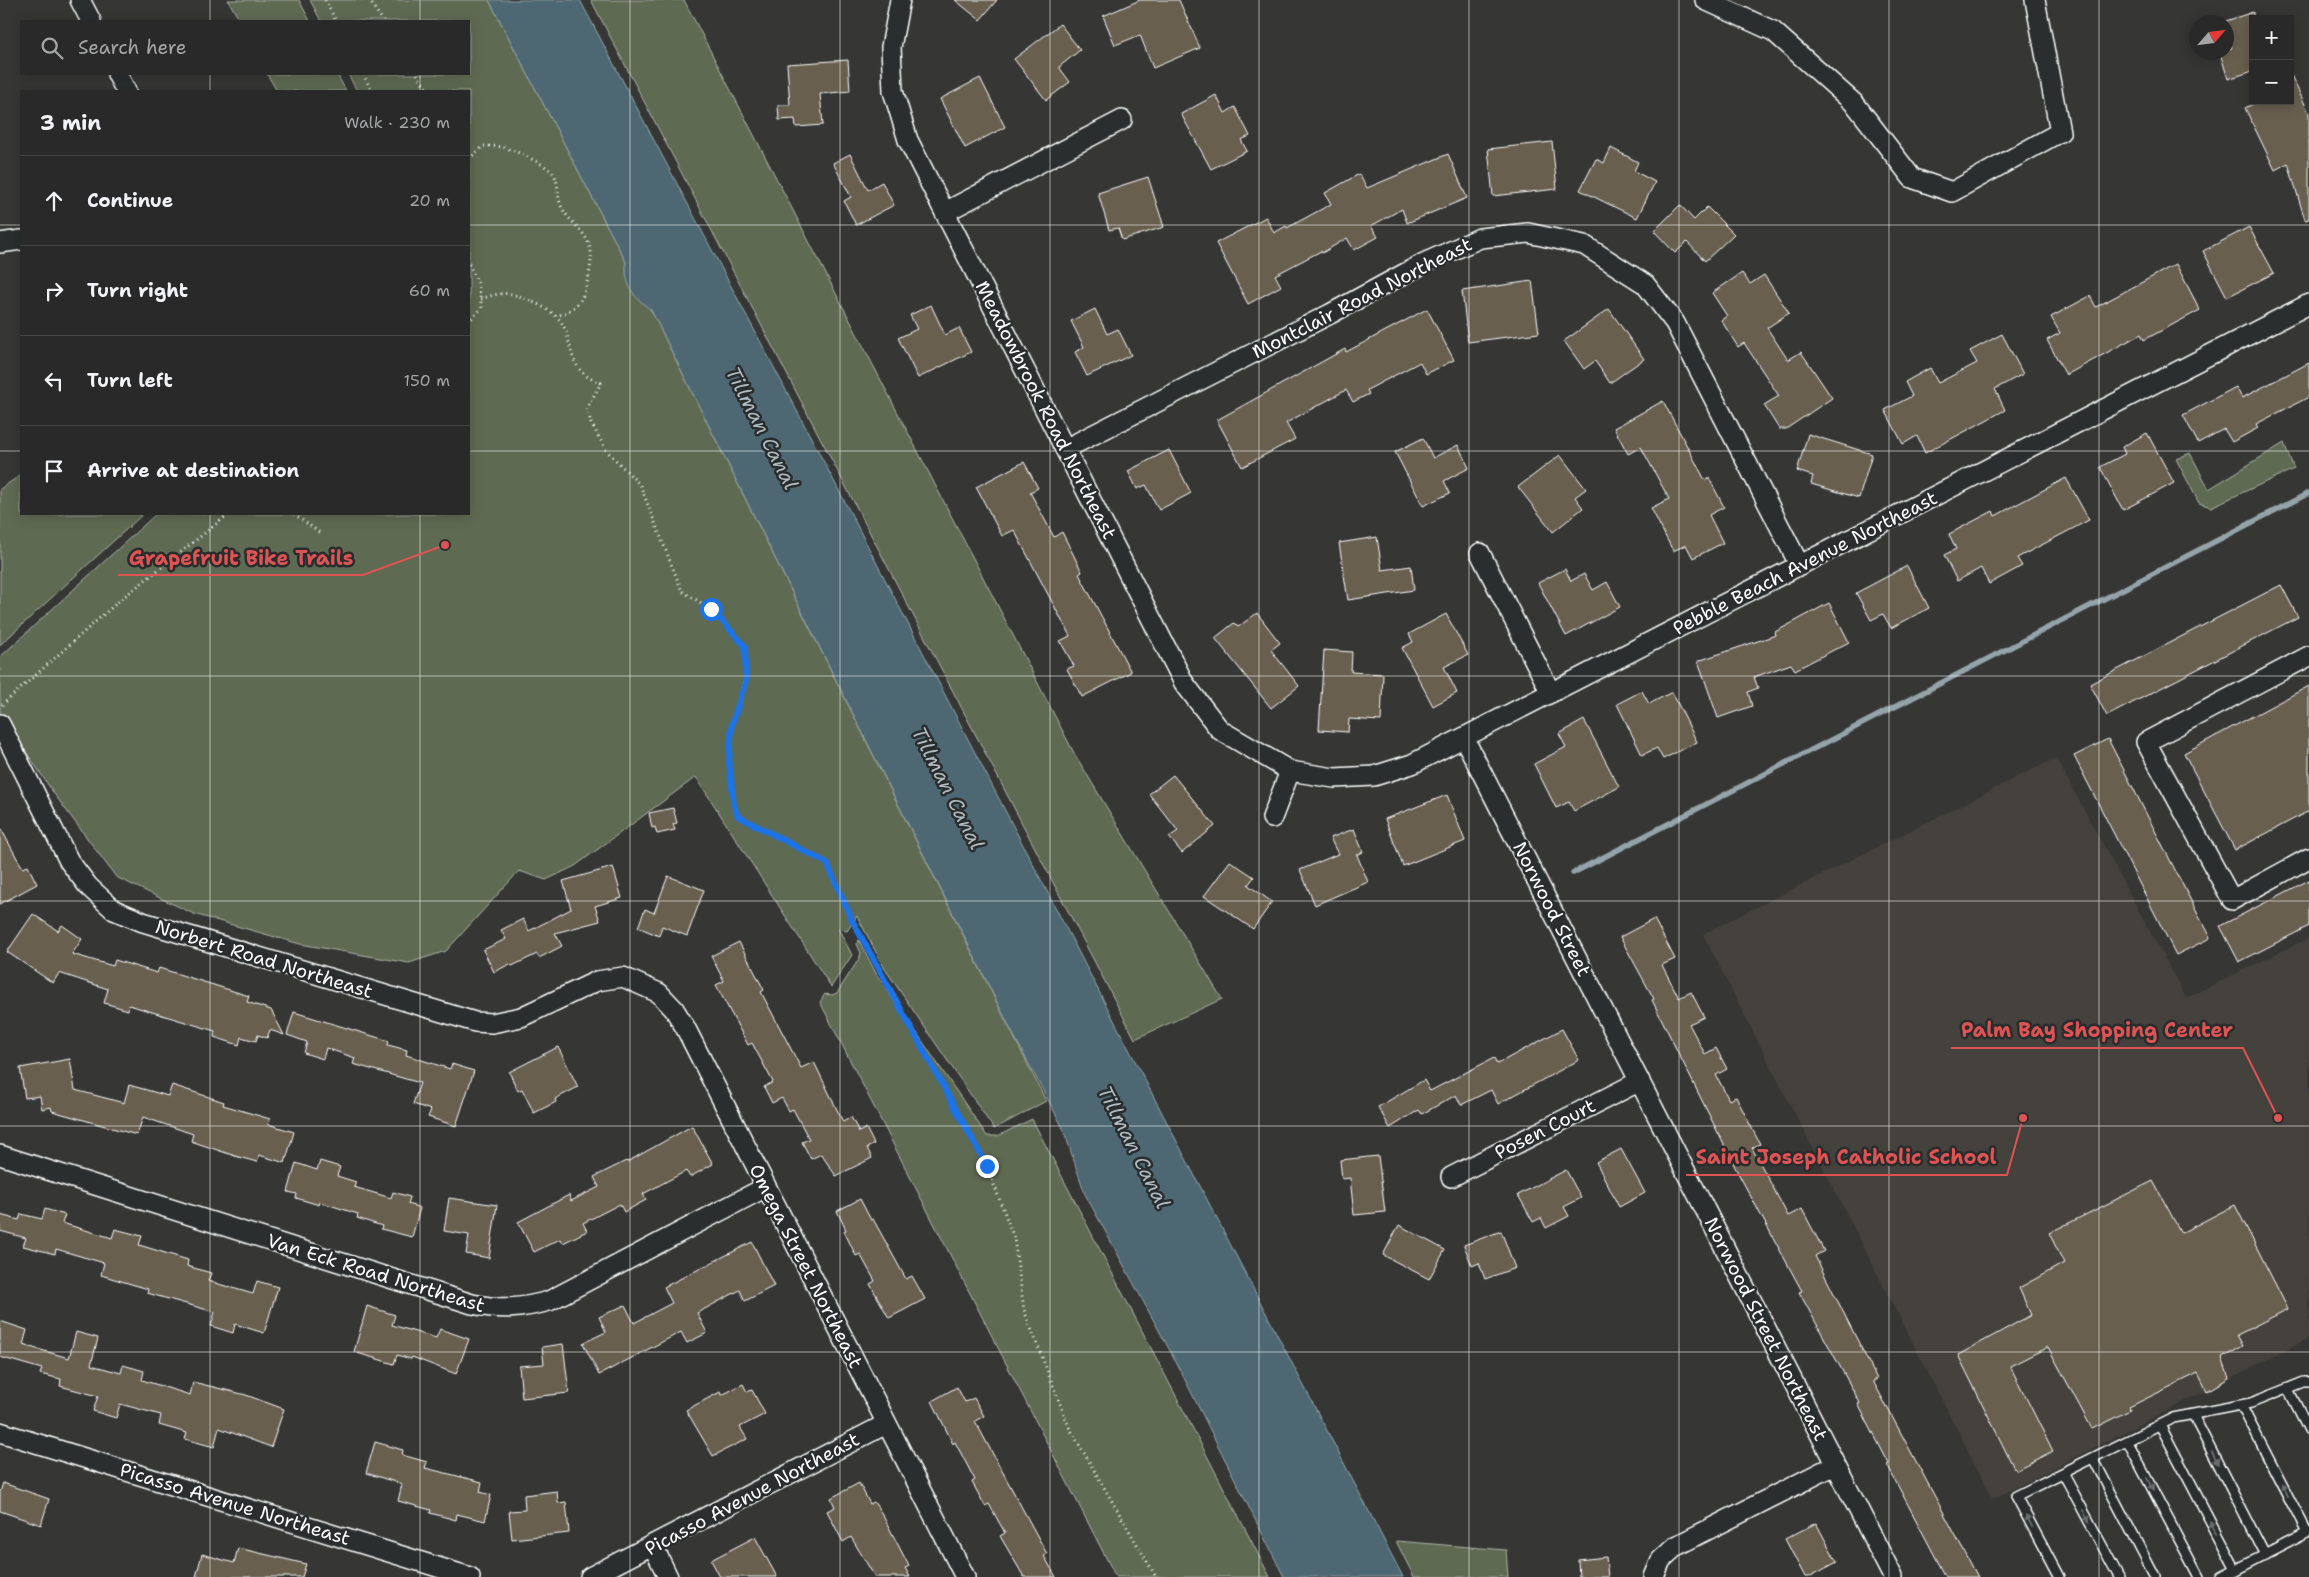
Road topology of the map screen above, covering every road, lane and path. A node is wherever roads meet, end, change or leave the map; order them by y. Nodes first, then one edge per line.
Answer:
1 (80, 0) edge
2 (325, 0) edge
3 (369, 0) edge
4 (900, 0) edge
5 (1705, 0) edge
6 (2035, 0) edge
7 (90, 20) edge
8 (335, 20) edge
9 (382, 20) edge
10 (118, 75) edge
11 (364, 75) edge
12 (418, 75) edge
13 (125, 90) edge
14 (371, 90) edge
15 (427, 90) edge
16 (1122, 120) dead end
17 (470, 158) edge
18 (945, 212) junction
19 (20, 240) edge
20 (0, 243) edge
21 (470, 266) edge
22 (481, 299) junction
23 (2309, 304) edge
24 (557, 316) junction
25 (470, 320) edge
26 (1067, 448) junction
27 (228, 515) edge
28 (295, 515) edge
29 (320, 533) dead end
30 (1480, 553) dead end
31 (1800, 566) junction
32 (2309, 656) edge
33 (1551, 693) junction
34 (0, 708) edge
35 (0, 724) edge
36 (1464, 738) junction
37 (1290, 771) junction
38 (1272, 818) dead end
39 (2309, 858) edge
40 (623, 977) joint
41 (1640, 1081) junction
42 (0, 1155) edge
43 (1451, 1177) dead end
44 (766, 1188) junction
45 (2309, 1382) edge
46 (2288, 1389) junction
47 (2241, 1406) junction
48 (2193, 1415) junction
49 (886, 1424) junction
50 (2160, 1425) junction
51 (2309, 1430) edge
52 (0, 1432) edge
53 (2127, 1441) junction
54 (2093, 1458) junction
55 (1835, 1465) junction
56 (2063, 1473) junction
57 (2308, 1533) edge
58 (653, 1546) junction
59 (2265, 1554) junction
60 (2236, 1570) junction
61 (470, 1577) edge
62 (590, 1577) edge
63 (668, 1577) edge
64 (965, 1577) edge
65 (1156, 1577) edge
66 (1654, 1577) edge
67 (1892, 1577) edge
68 (2059, 1577) edge
69 (2118, 1577) edge
70 (2155, 1577) edge
71 (2199, 1577) edge
72 (2222, 1577) edge

1 - 7 street
2 - 8 path
3 - 9 path
4 - 18 street, Meadowbrook Road Northeast
5 - 6 street
10 - 13 street
11 - 14 path
12 - 15 path
16 - 18 street
17 - 24 path
18 - 26 street, Meadowbrook Road Northeast
19 - 20 street
21 - 22 path
22 - 24 path
22 - 25 path
23 - 31 street, Pebble Beach Avenue Northeast
24 - 65 path
26 - 31 street, Montclair Road Northeast
26 - 37 street, Meadowbrook Road Northeast
27 - 34 path
28 - 29 path
30 - 33 street
31 - 33 street, Pebble Beach Avenue Northeast
32 - 39 street
33 - 36 street, Pebble Beach Avenue Northeast
35 - 40 street, Norbert Road Northeast
36 - 37 street, Pebble Beach Avenue Northeast
36 - 41 street, Norwood Street
37 - 38 street
40 - 44 street, Omega Street Northeast
41 - 43 street, Posen Court
41 - 55 street, Norwood Street Northeast
42 - 44 street, Van Eck Road Northeast
44 - 49 street, Omega Street Northeast
45 - 46 lane
46 - 47 lane
46 - 51 lane
47 - 48 lane
57 -> 47 lane
48 - 50 lane
48 -> 59 lane
49 - 58 street, Picasso Avenue Northeast
49 - 64 street, Omega Street Northeast
50 - 53 lane
60 -> 50 lane
52 - 61 street, Picasso Avenue Northeast
53 - 54 lane
53 -> 71 lane
54 - 56 lane
54 - 70 lane
55 - 66 street
55 - 67 street, Norwood Street Northeast
68 -> 56 lane
56 -> 69 lane
57 - 59 lane
58 - 62 street, Picasso Avenue Northeast
58 - 63 street
59 - 60 lane
60 - 72 lane

